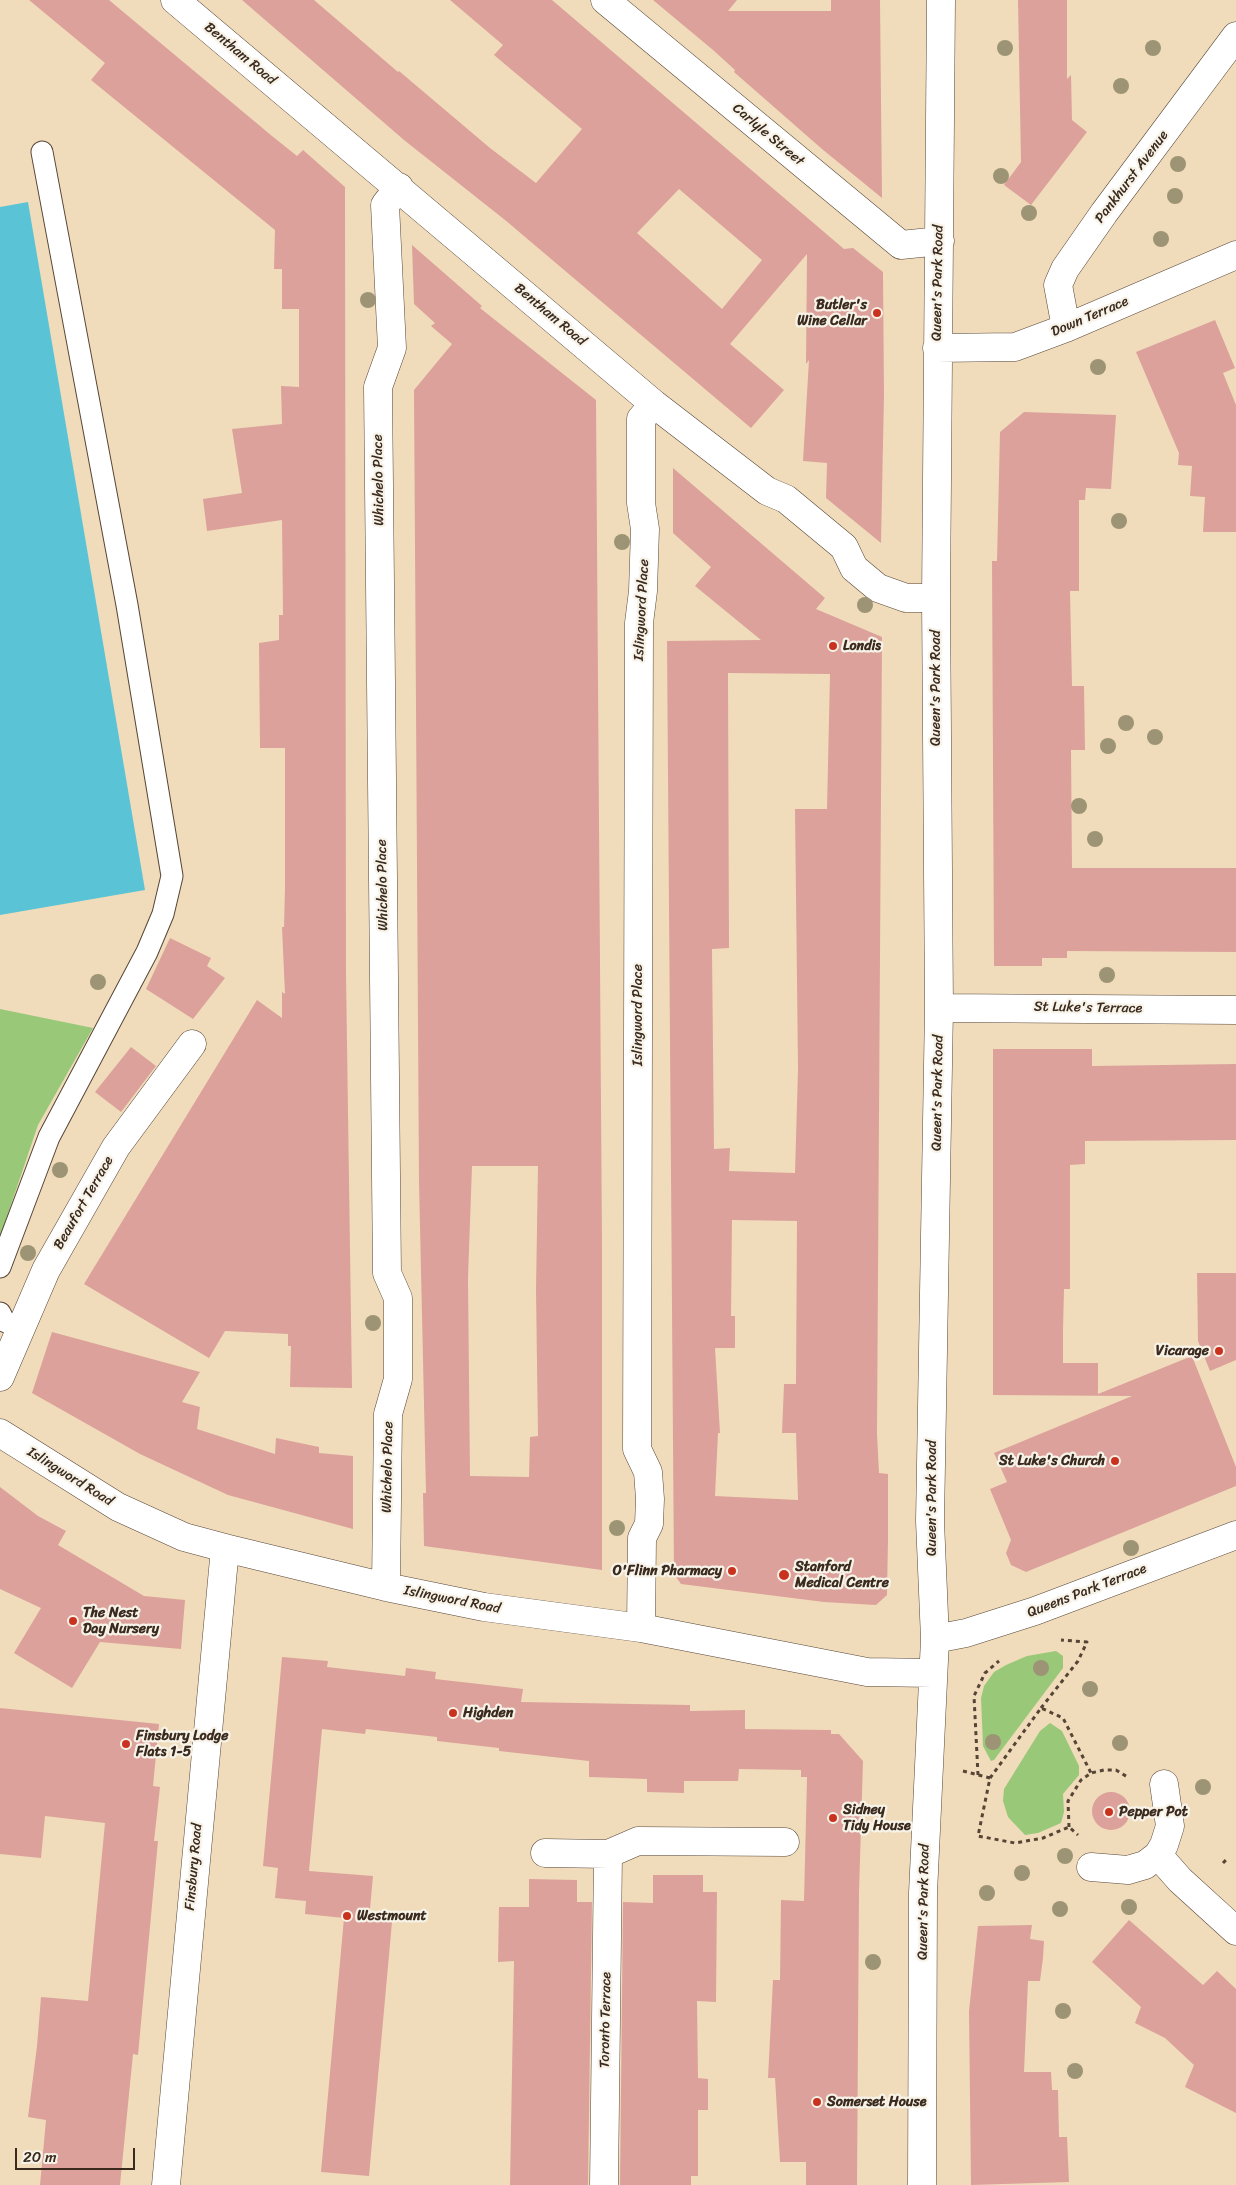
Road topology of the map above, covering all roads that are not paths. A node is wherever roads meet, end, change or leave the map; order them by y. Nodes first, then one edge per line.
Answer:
1 (175, 0) edge
2 (605, 0) edge
3 (941, 0) edge
4 (1236, 36) edge
5 (42, 152) dead end
6 (399, 187) junction
7 (940, 241) junction
8 (1236, 256) edge
9 (1066, 328) junction
10 (937, 348) junction
11 (654, 404) junction
12 (936, 598) junction
13 (939, 1008) junction
14 (1236, 1010) edge
15 (192, 1044) dead end
16 (0, 1267) edge
17 (10, 1321) edge
18 (0, 1377) edge
19 (0, 1433) edge
20 (1236, 1535) edge
21 (225, 1548) junction
22 (386, 1587) junction
23 (641, 1628) junction
24 (934, 1639) junction
25 (933, 1673) junction
26 (1164, 1784) road end
27 (785, 1842) dead end
28 (545, 1853) dead end
29 (608, 1854) junction
30 (1158, 1855) junction
31 (1091, 1867) road end
32 (1236, 1931) edge
33 (166, 2185) edge
34 (604, 2185) edge
35 (922, 2185) edge

1 - 6 street, Bentham Road
2 - 7 street, Carlyle Street
3 - 7 street, Queen's Park Road
4 - 9 street, Pankhurst Avenue
5 - 16 lane
6 - 11 street, Bentham Road
6 - 22 street, Whichelo Place
7 - 10 street, Queen's Park Road
8 - 9 street, Down Terrace
9 - 10 street, Down Terrace
10 - 12 street, Queen's Park Road
11 - 12 street, Bentham Road
11 - 23 street, Islingword Place
12 - 13 street, Queen's Park Road
13 - 14 street, St Luke's Terrace
13 - 24 street, Queen's Park Road
15 - 17 street, Beaufort Terrace
17 - 18 street, Beaufort Terrace
19 - 21 street, Islingword Road
20 - 24 street, Queens Park Terrace
21 - 22 street, Islingword Road
21 - 33 street, Finsbury Road
22 - 23 street, Islingword Road
23 - 25 street, Islingword Road
24 - 25 street, Queen's Park Road
25 - 35 street, Queen's Park Road
26 - 30 street
27 - 29 street
28 - 29 street
29 - 34 street, Toronto Terrace
30 - 31 street
30 - 32 street

